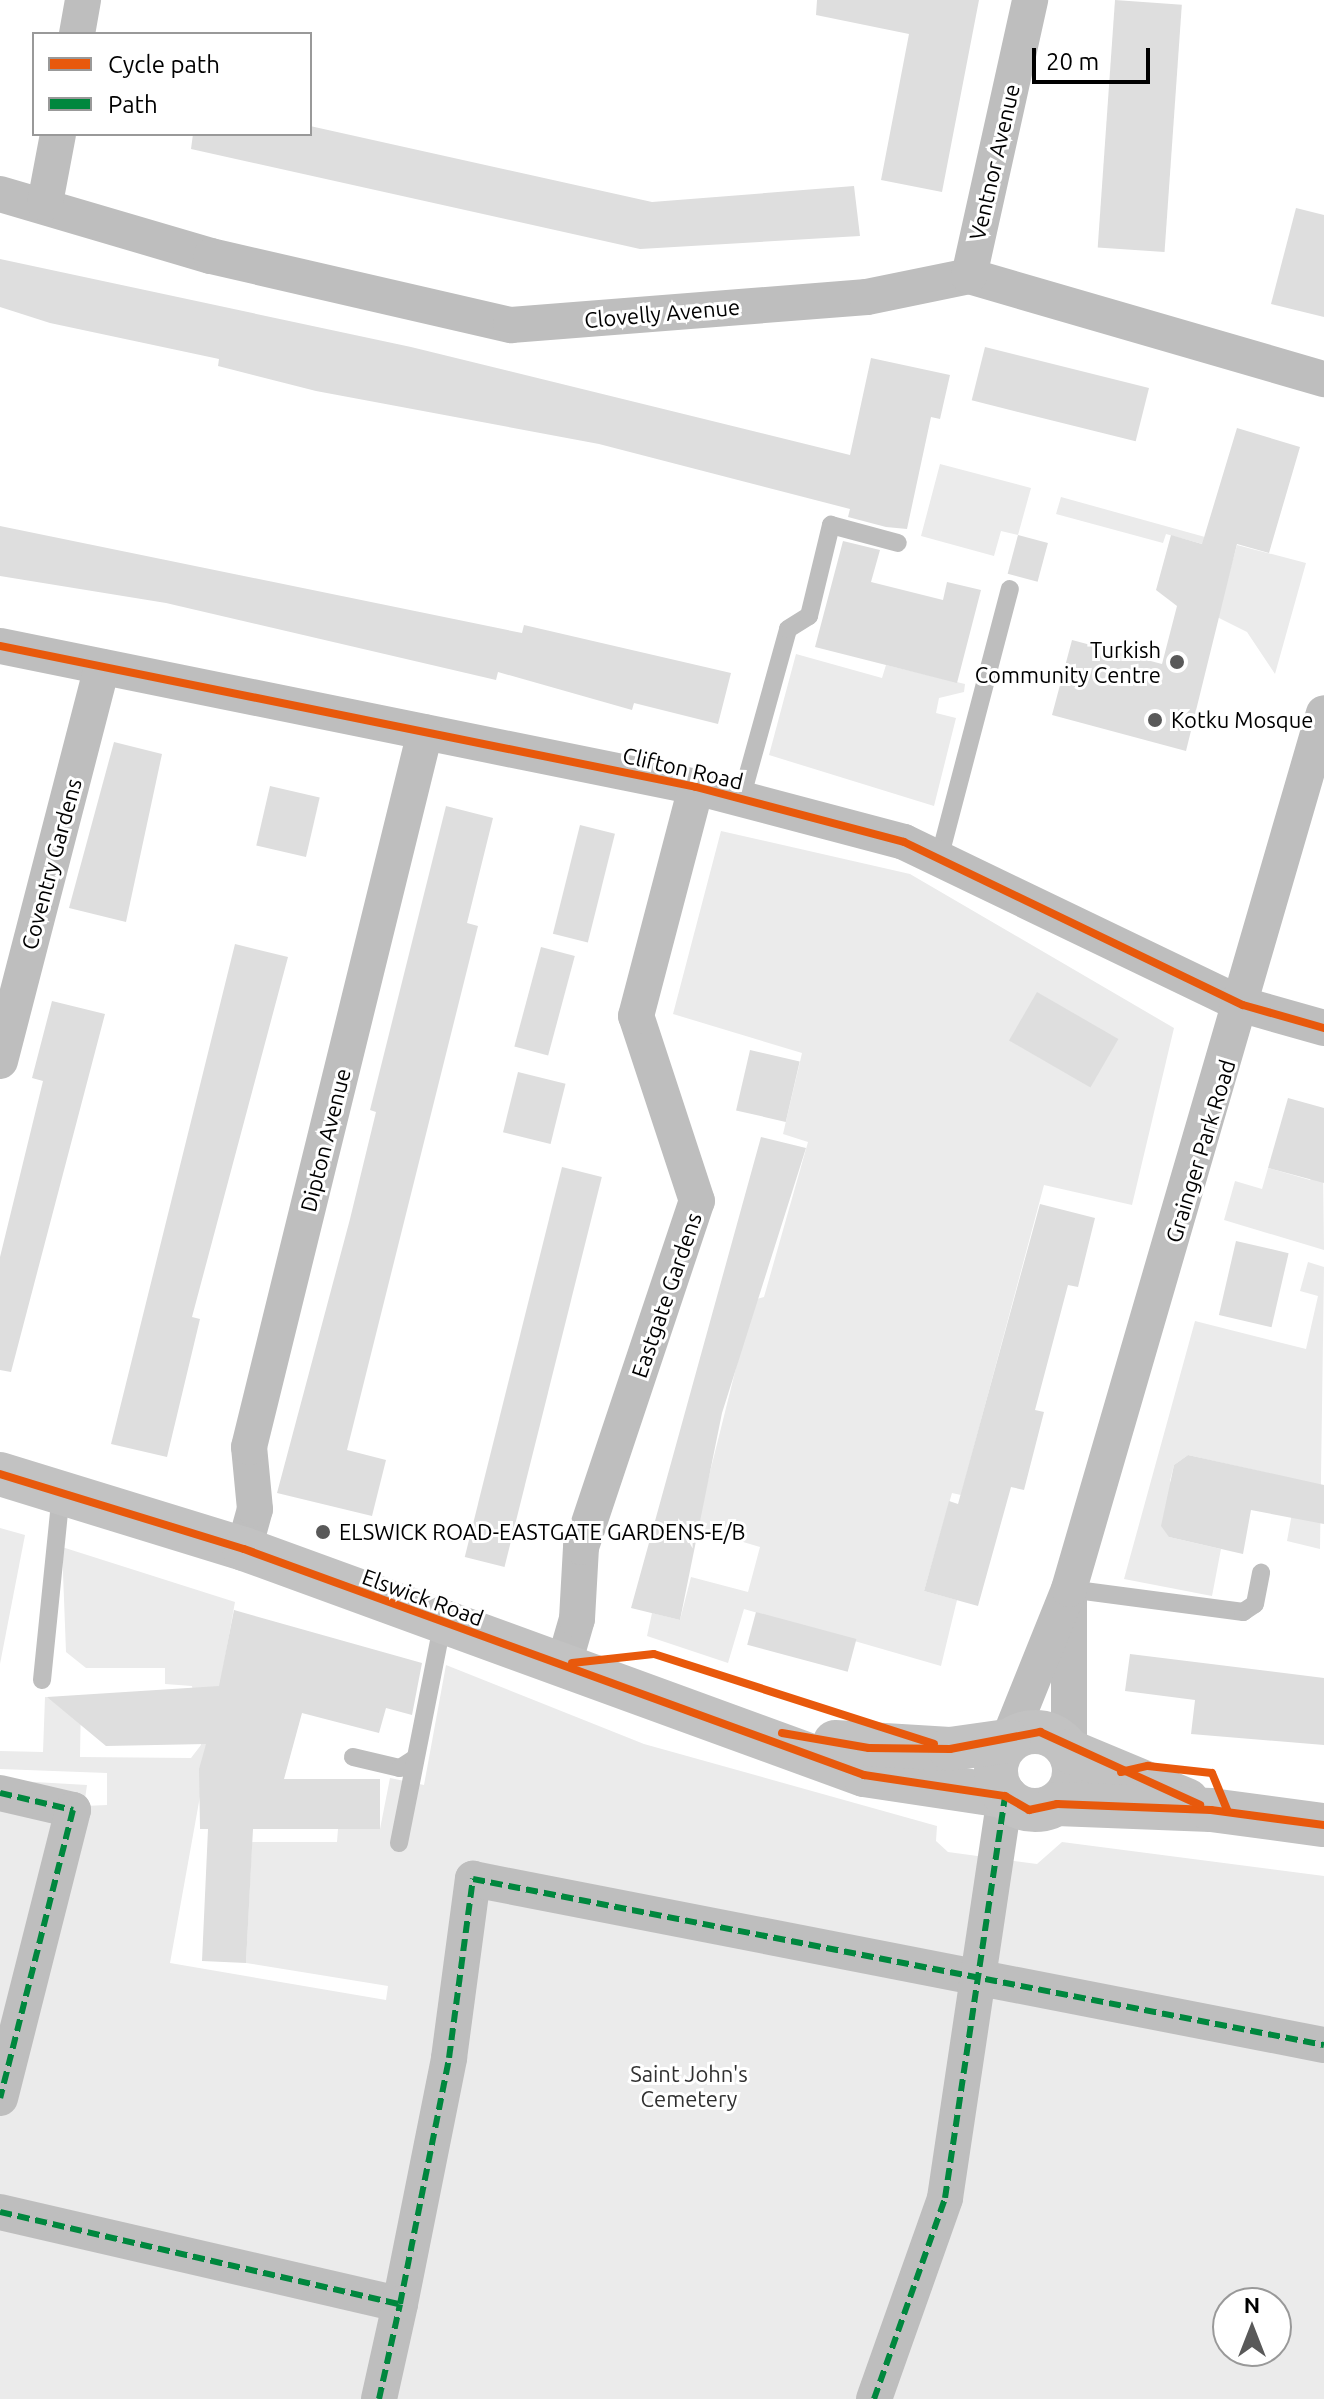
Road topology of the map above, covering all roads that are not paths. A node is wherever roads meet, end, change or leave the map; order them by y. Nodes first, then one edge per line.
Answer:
1 (83, 0) edge
2 (1030, 0) edge
3 (77, 32) edge
4 (58, 136) edge
5 (0, 194) edge
6 (45, 203) junction
7 (969, 276) junction
8 (1324, 379) edge
9 (898, 543) dead end
10 (1010, 589) dead end
11 (0, 646) edge
12 (102, 667) junction
13 (1324, 713) edge
14 (425, 732) junction
15 (696, 787) junction
16 (741, 799) junction
17 (939, 859) junction
18 (1243, 1005) junction
19 (1324, 1028) edge
20 (0, 1061) edge
21 (0, 1474) edge
22 (61, 1492) junction
23 (250, 1529) junction
24 (1261, 1573) dead end
25 (1069, 1589) junction
26 (442, 1625) junction
27 (564, 1664) junction
28 (42, 1680) dead end
29 (742, 1726) junction
30 (1008, 1741) junction
31 (1069, 1751) junction
32 (353, 1757) dead end
33 (414, 1759) junction
34 (0, 1793) edge
35 (1005, 1796) junction
36 (1057, 1804) junction
37 (1211, 1810) junction
38 (1324, 1825) edge
39 (399, 1843) dead end
40 (981, 1978) junction
41 (1324, 2045) edge
42 (0, 2098) edge
43 (0, 2212) edge
44 (400, 2304) junction
45 (379, 2399) edge
46 (874, 2399) edge

1 - 3 street
2 - 7 street, Ventnor Avenue
4 - 6 street
5 - 6 street, Clovelly Avenue
6 - 7 street, Clovelly Avenue
7 - 8 street, Clovelly Avenue
9 - 16 lane
10 - 17 lane
11 - 12 street, Clifton Road
12 - 14 street, Clifton Road
12 - 20 street, Coventry Gardens
13 - 18 street, Grainger Park Road
14 - 15 street, Clifton Road
14 - 23 street, Dipton Avenue
15 - 16 street, Clifton Road
15 - 27 street, Eastgate Gardens
16 - 17 street, Clifton Road
17 - 18 street, Clifton Road
18 - 19 street, Clifton Road
18 - 25 street, Grainger Park Road
21 - 22 main road, Elswick Road
22 - 23 main road, Elswick Road
22 - 28 lane
23 - 26 main road, Elswick Road
24 - 25 lane
25 - 30 street, Grainger Park Road
25 - 31 street, Grainger Park Road
26 - 27 main road, Elswick Road
26 - 33 lane
27 - 29 main road, Elswick Road
29 - 30 main road, Elswick Road
29 - 35 main road, Elswick Road
30 - 31 main road, Elswick Road
30 - 35 main road
31 - 36 main road
31 - 37 main road, Elswick Road
32 - 33 lane
33 - 39 lane
34 - 42 street
35 - 36 main road, Elswick Road
35 - 40 street
36 - 37 main road, Elswick Road
37 - 38 main road, Elswick Road
40 - 41 street
40 - 44 street
40 - 46 street
43 - 44 street
44 - 45 street

